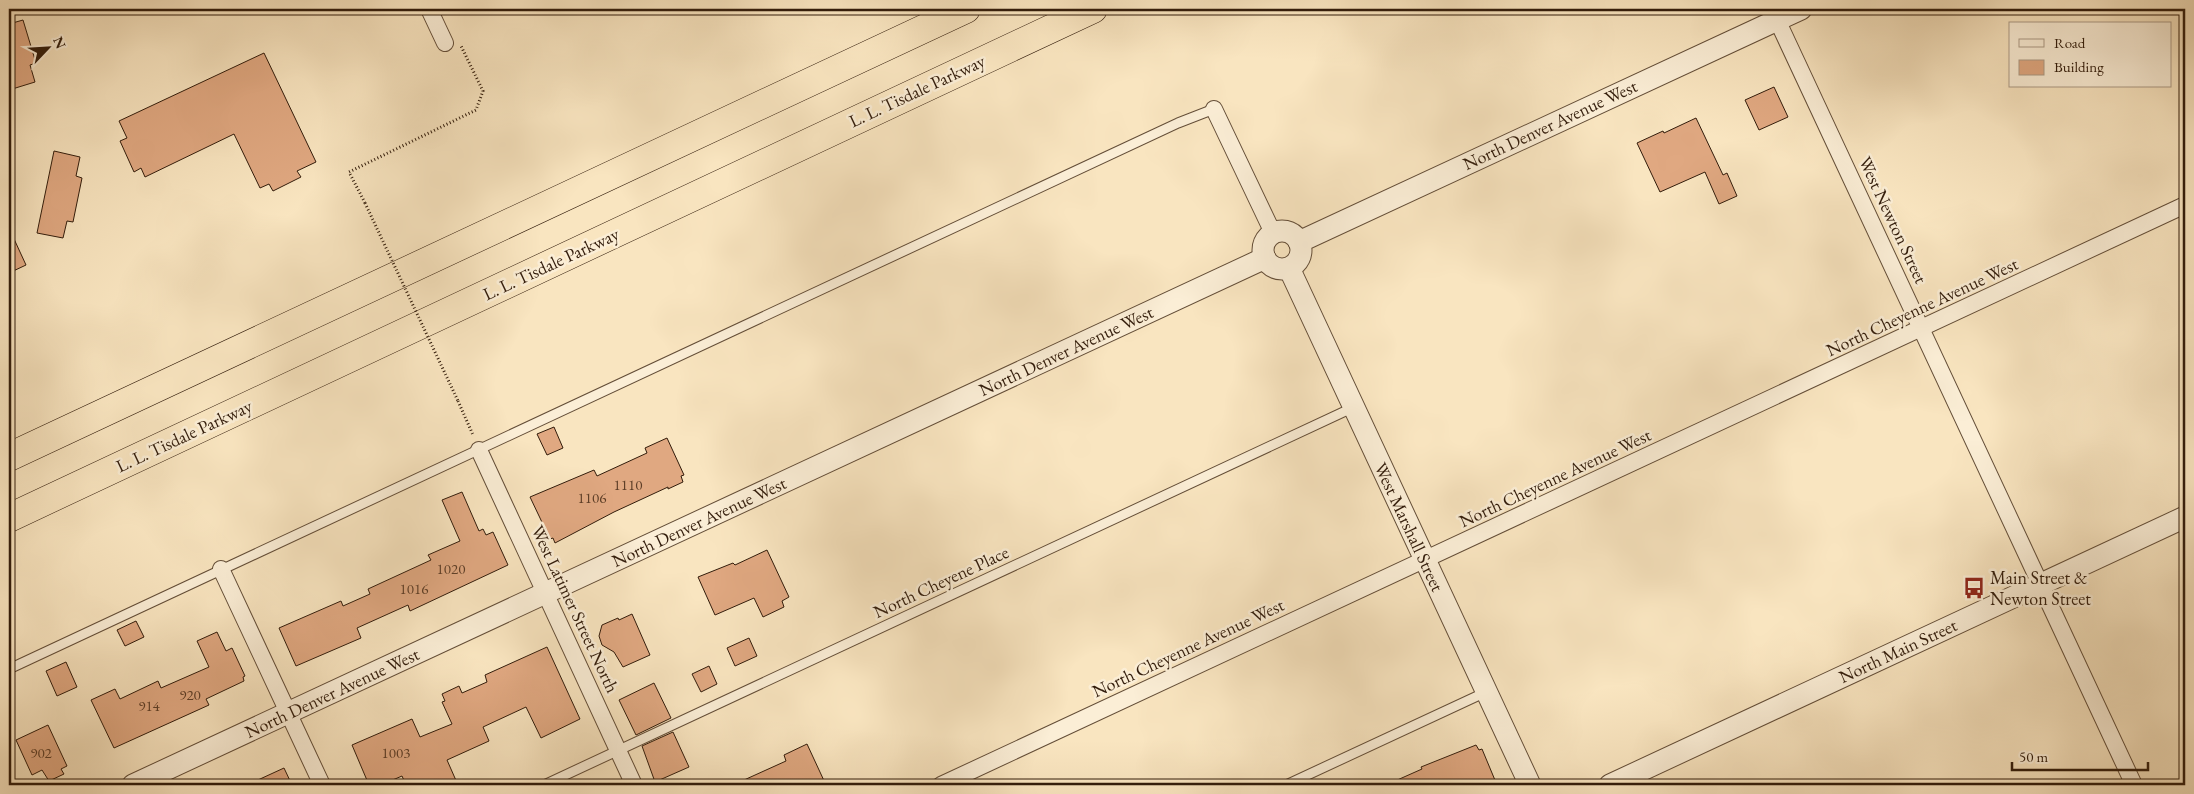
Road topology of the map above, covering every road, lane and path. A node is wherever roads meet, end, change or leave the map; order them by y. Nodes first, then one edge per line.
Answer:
1 (429, 9) edge
2 (966, 9) edge
3 (1093, 9) edge
4 (1800, 9) edge
5 (1775, 14) edge
6 (452, 40) joint
7 (1214, 109) joint
8 (2185, 205) edge
9 (1273, 233) junction
10 (1299, 242) junction
11 (1265, 258) junction
12 (1288, 268) junction
13 (1922, 329) junction
14 (1352, 408) junction
15 (476, 443) junction
16 (9, 456) edge
17 (2185, 517) edge
18 (9, 518) edge
19 (1425, 560) junction
20 (221, 569) junction
21 (2040, 584) junction
22 (546, 594) junction
23 (9, 668) edge
24 (1486, 692) junction
25 (289, 713) junction
26 (618, 750) junction
27 (133, 785) edge
28 (322, 785) edge
29 (544, 785) edge
30 (634, 785) edge
31 (941, 785) edge
32 (1286, 785) edge
33 (1530, 785) edge
34 (1610, 785) edge
35 (2134, 785) edge

1 - 6 street
2 - 16 highway
3 - 18 highway, L. L. Tisdale Parkway
4 - 5 street, North Denver Avenue West
5 - 10 street, North Denver Avenue West
5 - 13 street, West Newton Street
6 - 15 path, bridge
7 - 9 street
7 - 15 lane
8 - 13 street, North Cheyenne Avenue West
9 - 10 street
9 - 11 street
10 - 12 street
11 - 12 street
11 - 22 street, North Denver Avenue West
12 - 14 street, West Marshall Street
13 - 19 street, North Cheyenne Avenue West
13 - 21 street, West Newton Street
14 - 19 street, West Marshall Street
14 - 26 lane, North Cheyene Place
15 - 20 lane
15 - 22 street, West Latimer Street North
17 - 21 street, North Main Street
19 - 24 street, West Marshall Street
19 - 31 street, North Cheyenne Avenue West
20 - 23 lane
20 - 25 street
21 - 34 street, North Main Street
21 - 35 street, West Newton Street
22 - 25 street, North Denver Avenue West
22 - 26 street, West Latimer Street North
24 - 32 lane
24 - 33 street, West Marshall Street
25 - 27 street, North Denver Avenue West
25 - 28 street
26 - 29 lane, North Cheyene Place
26 - 30 street, West Latimer Street North

